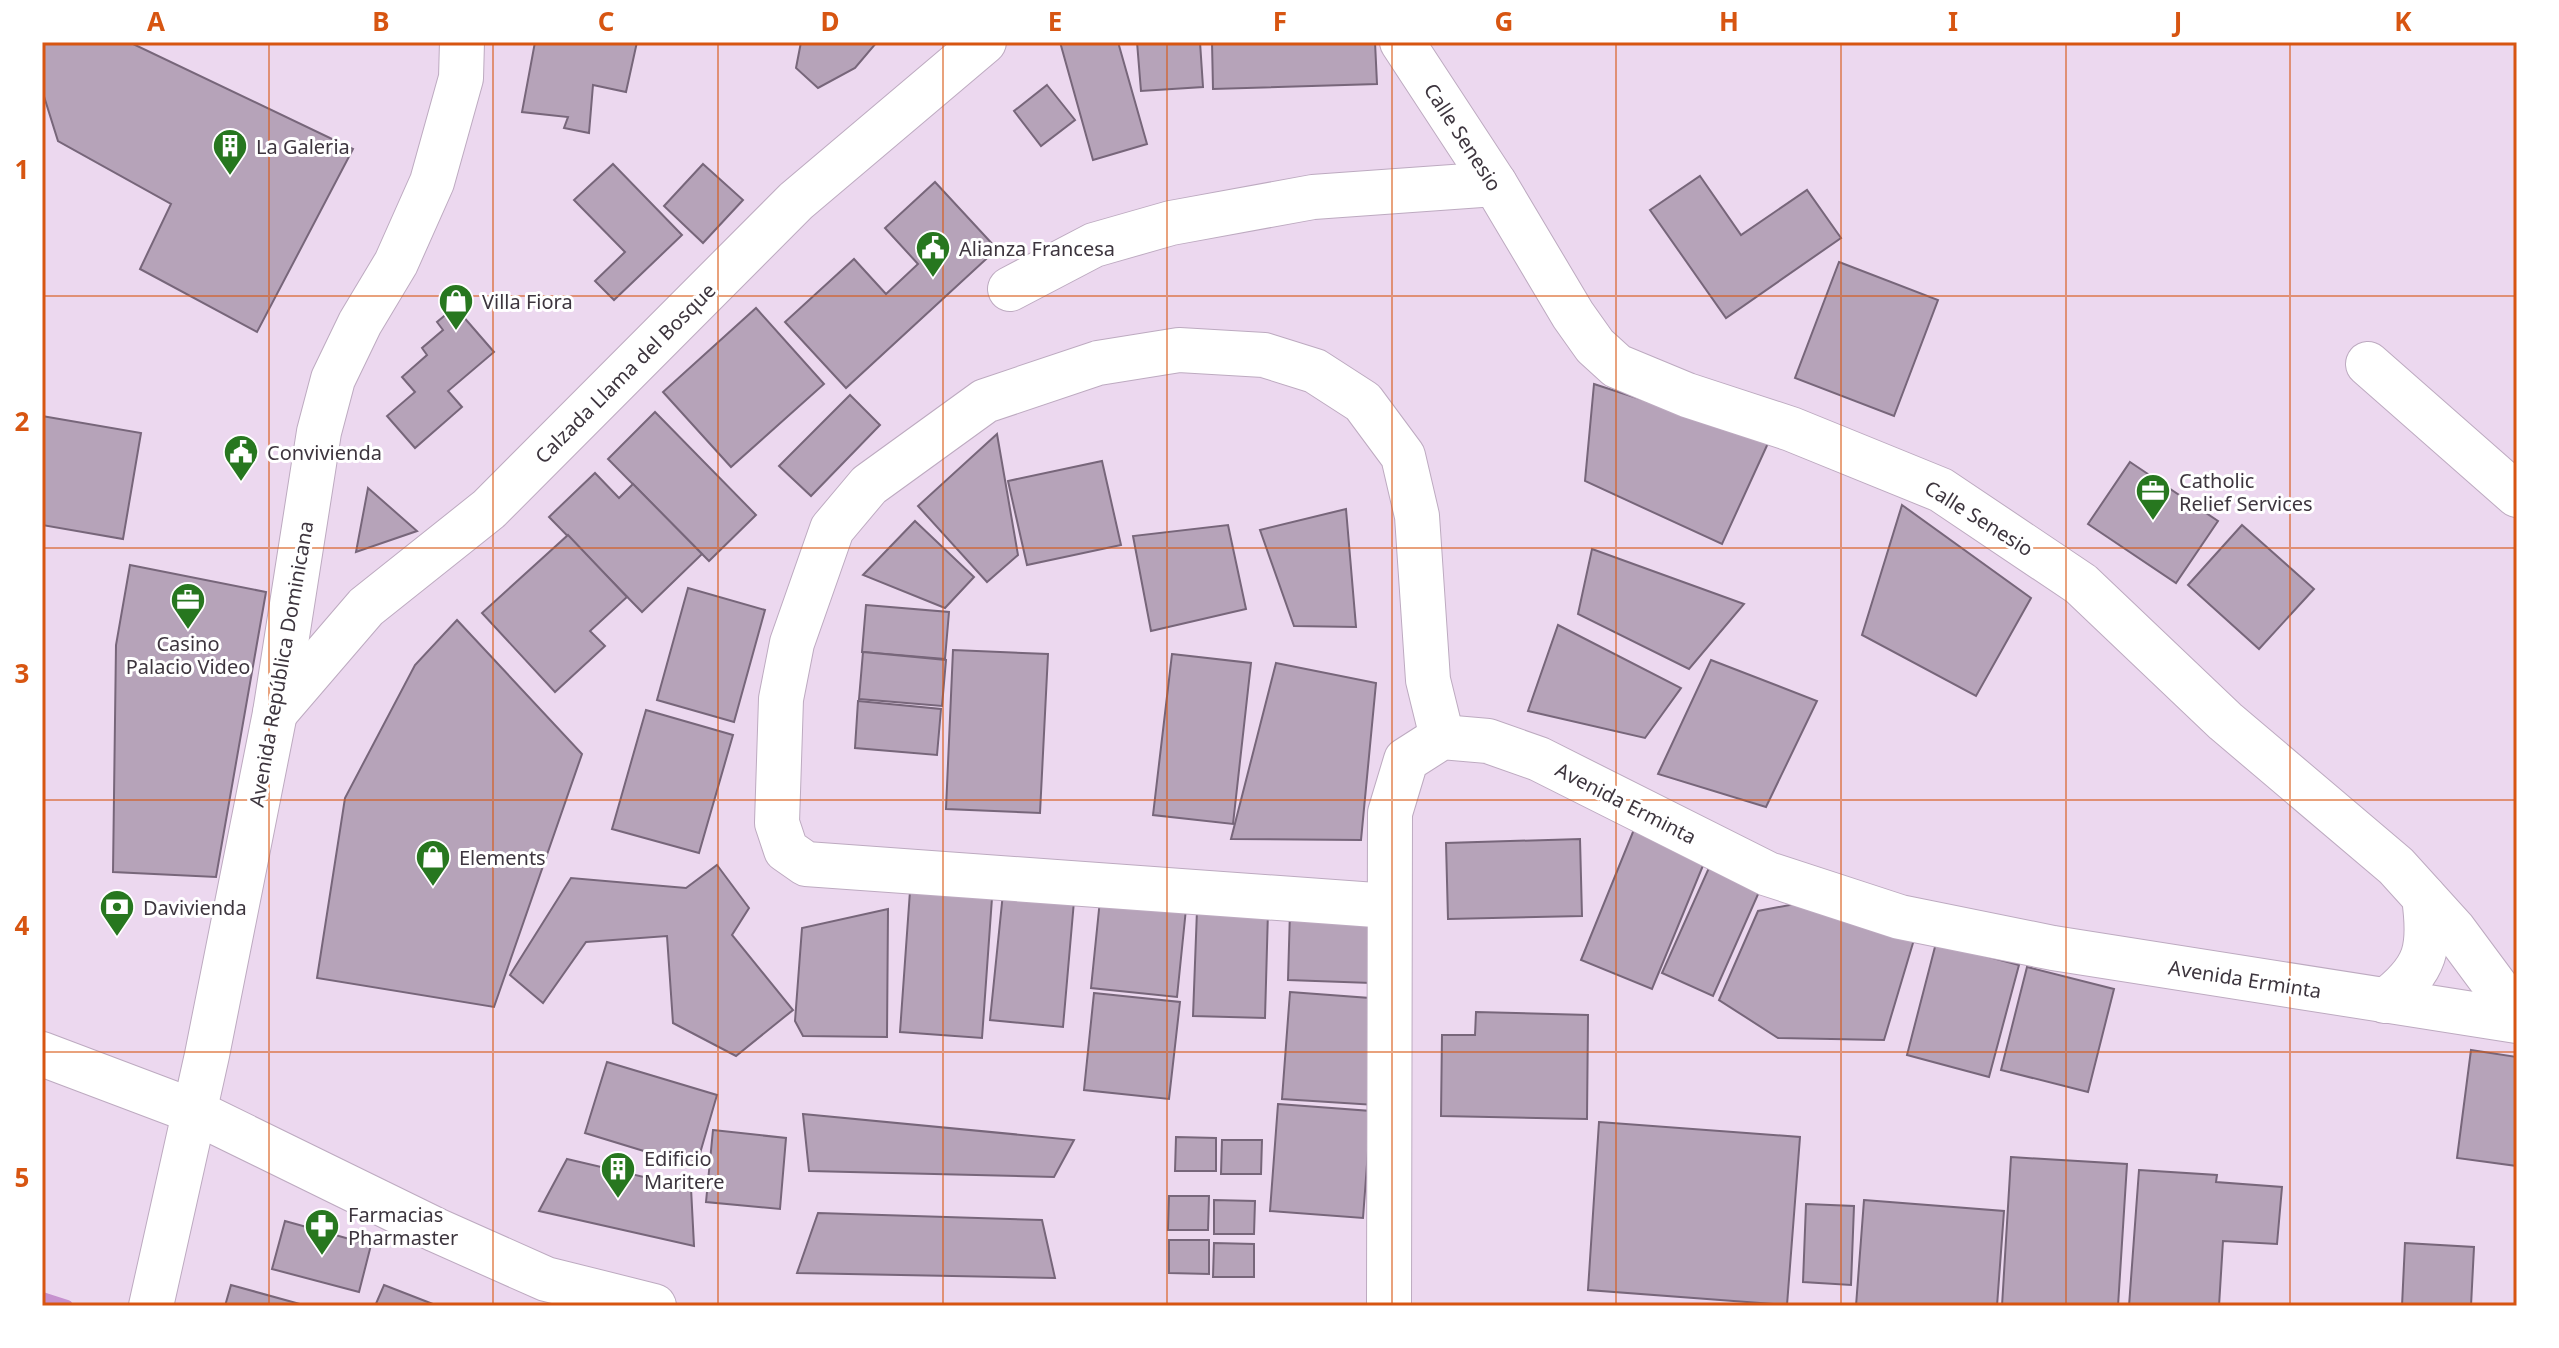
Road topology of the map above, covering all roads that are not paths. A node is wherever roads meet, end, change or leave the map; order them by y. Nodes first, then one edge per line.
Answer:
1 (462, 42) edge
2 (984, 42) edge
3 (1402, 42) edge
4 (1495, 184) junction
5 (1010, 289) dead end
6 (2368, 364) dead end
7 (2517, 495) edge
8 (275, 713) junction
9 (1442, 737) junction
10 (2424, 897) junction
11 (1389, 906) junction
12 (2385, 1001) junction
13 (2517, 1018) edge
14 (42, 1054) edge
15 (193, 1111) junction
16 (546, 1279) junction
17 (151, 1306) edge
18 (580, 1306) edge
19 (654, 1306) edge
20 (1389, 1306) edge

1 - 8 street, Avenida República Dominicana
2 - 8 street, Calzada Llama del Bosque
3 - 4 street, Calle Senesio
4 - 5 street
4 - 10 street, Calle Senesio
6 - 7 street
8 - 15 street, Avenida República Dominicana
9 - 11 street
9 - 11 street
9 - 12 street, Avenida Erminta
10 - 12 street
10 - 13 street, Calle Senesio
11 - 20 street
12 - 13 street, Avenida Erminta
14 - 15 street
15 - 16 street
15 - 17 street, Avenida República Dominicana
16 - 18 street
16 - 19 street

